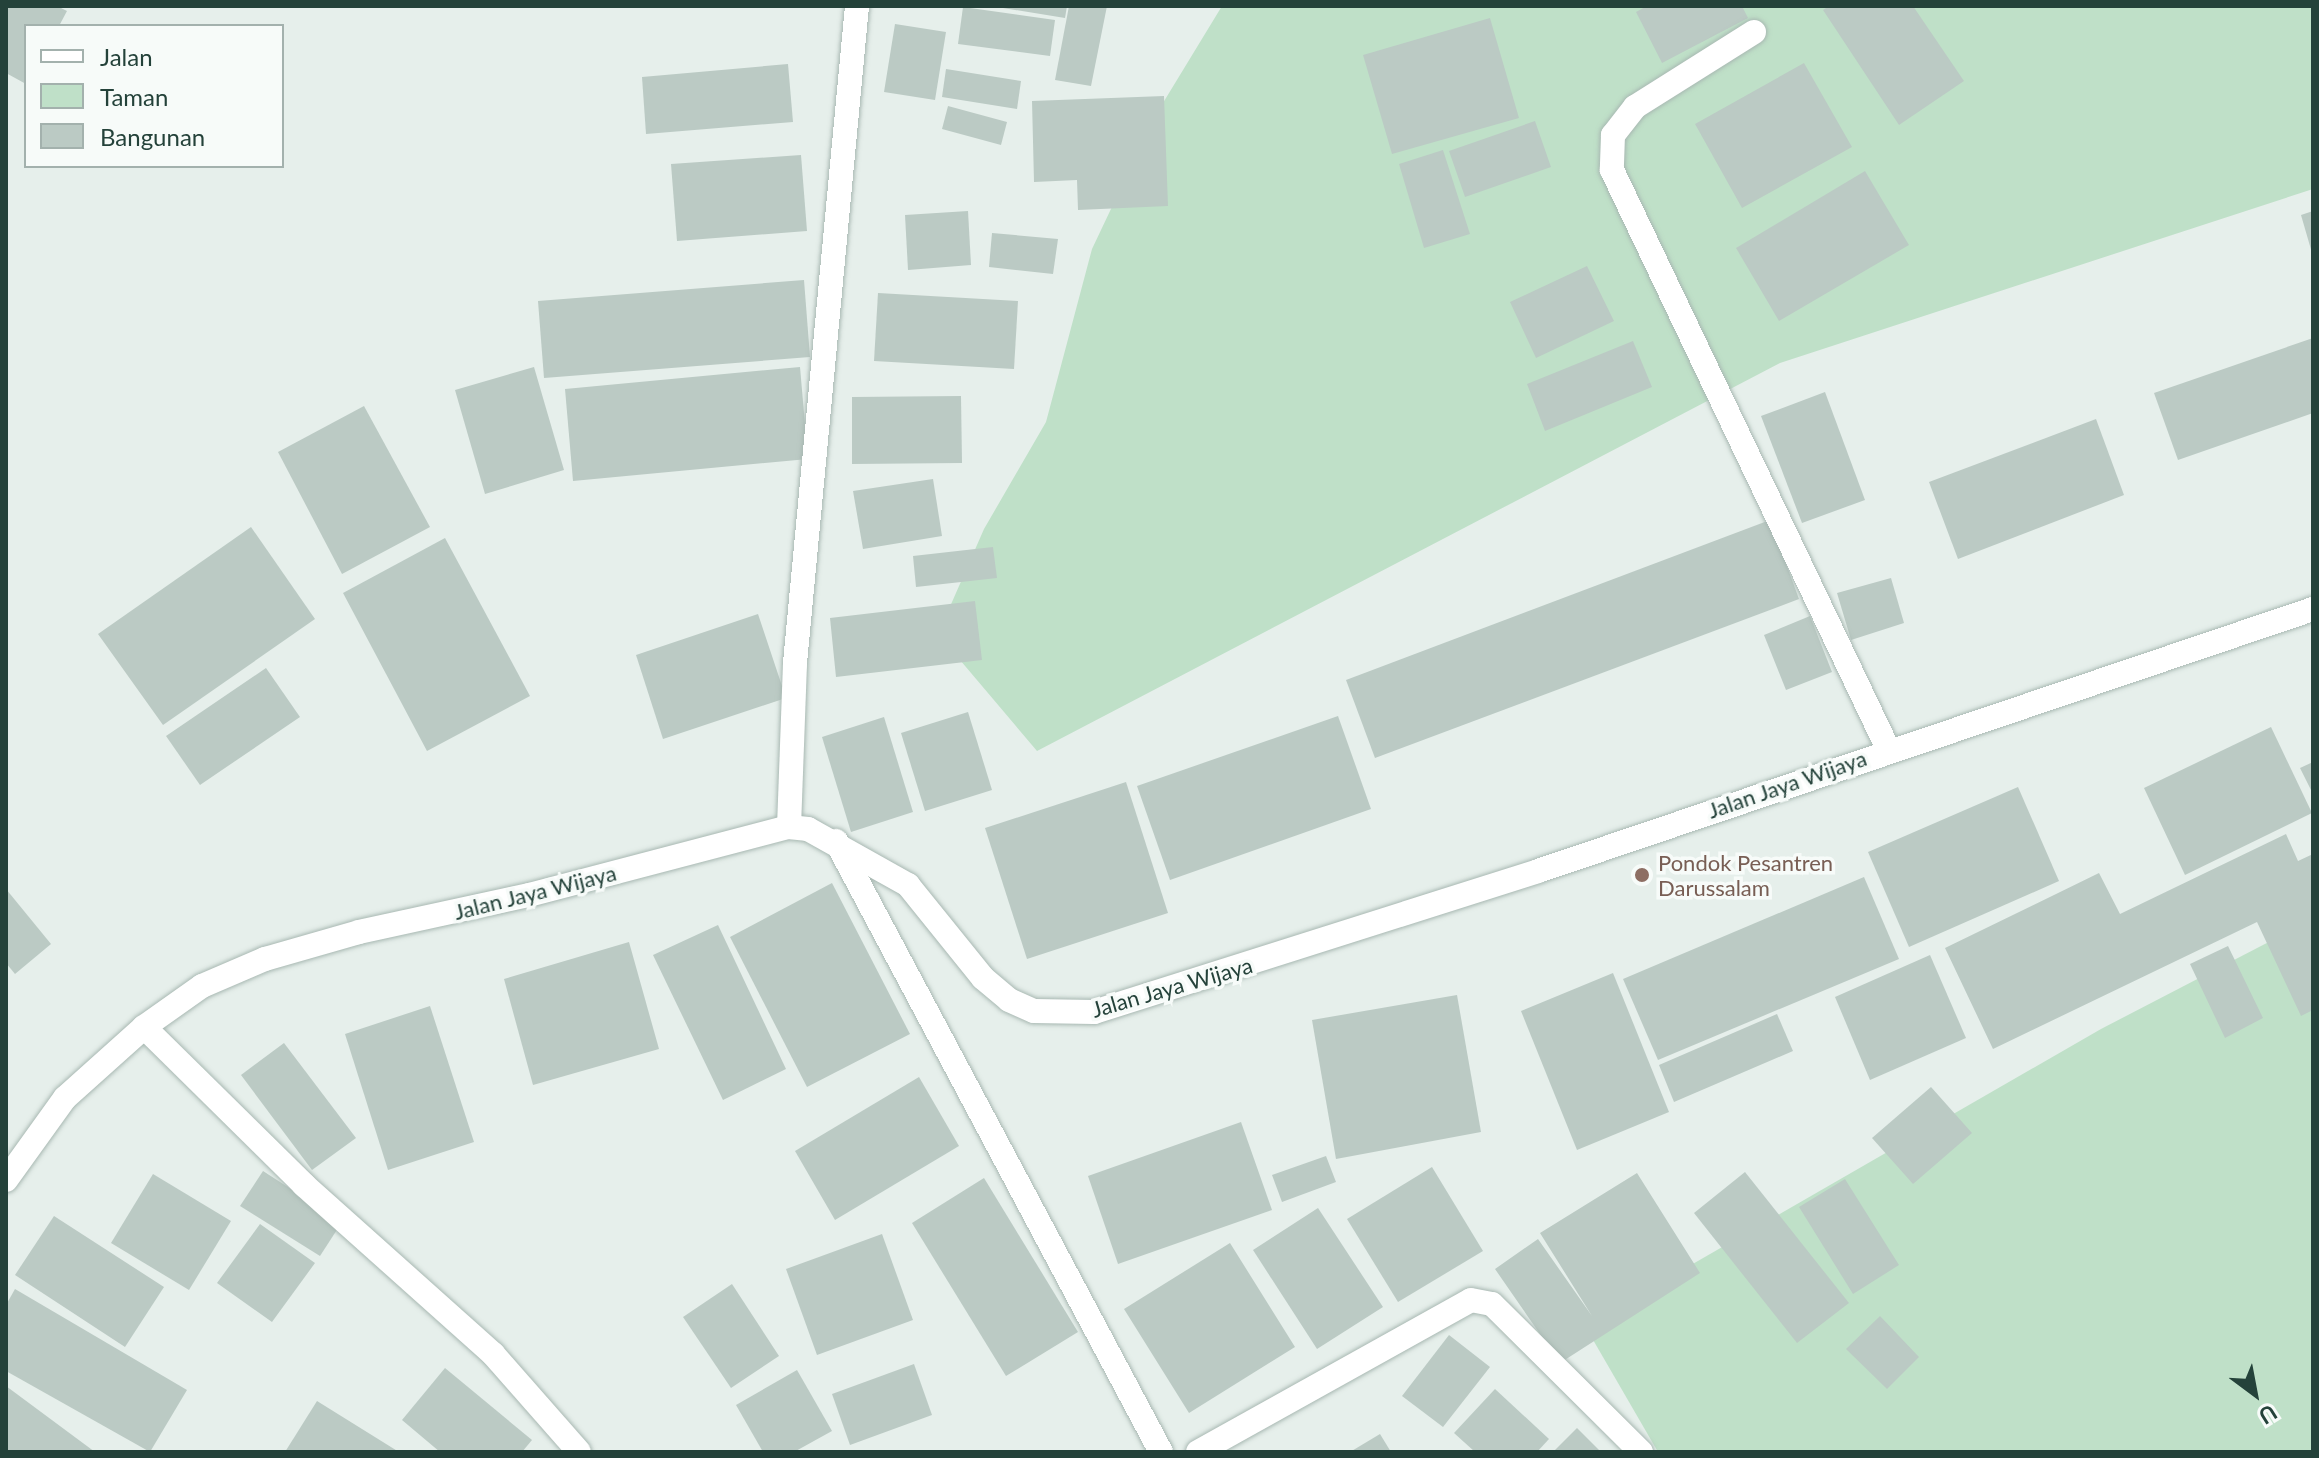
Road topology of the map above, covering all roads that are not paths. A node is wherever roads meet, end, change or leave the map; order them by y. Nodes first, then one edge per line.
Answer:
1 (857, 6) edge
2 (1754, 32) dead end
3 (2313, 609) edge
4 (1888, 749) junction
5 (789, 827) junction
6 (836, 841) junction
7 (144, 1027) junction
8 (6, 1180) edge
9 (579, 1452) edge
10 (1161, 1452) edge
11 (1198, 1452) edge
12 (1641, 1452) edge

1 - 5 street
2 - 4 street
3 - 4 street, Jalan Jaya Wijaya
4 - 6 street, Jalan Jaya Wijaya
5 - 6 street, Jalan Jaya Wijaya
5 - 7 street, Jalan Jaya Wijaya
6 - 10 street
7 - 8 street, Jalan Jaya Wijaya
7 - 9 street
11 - 12 street

